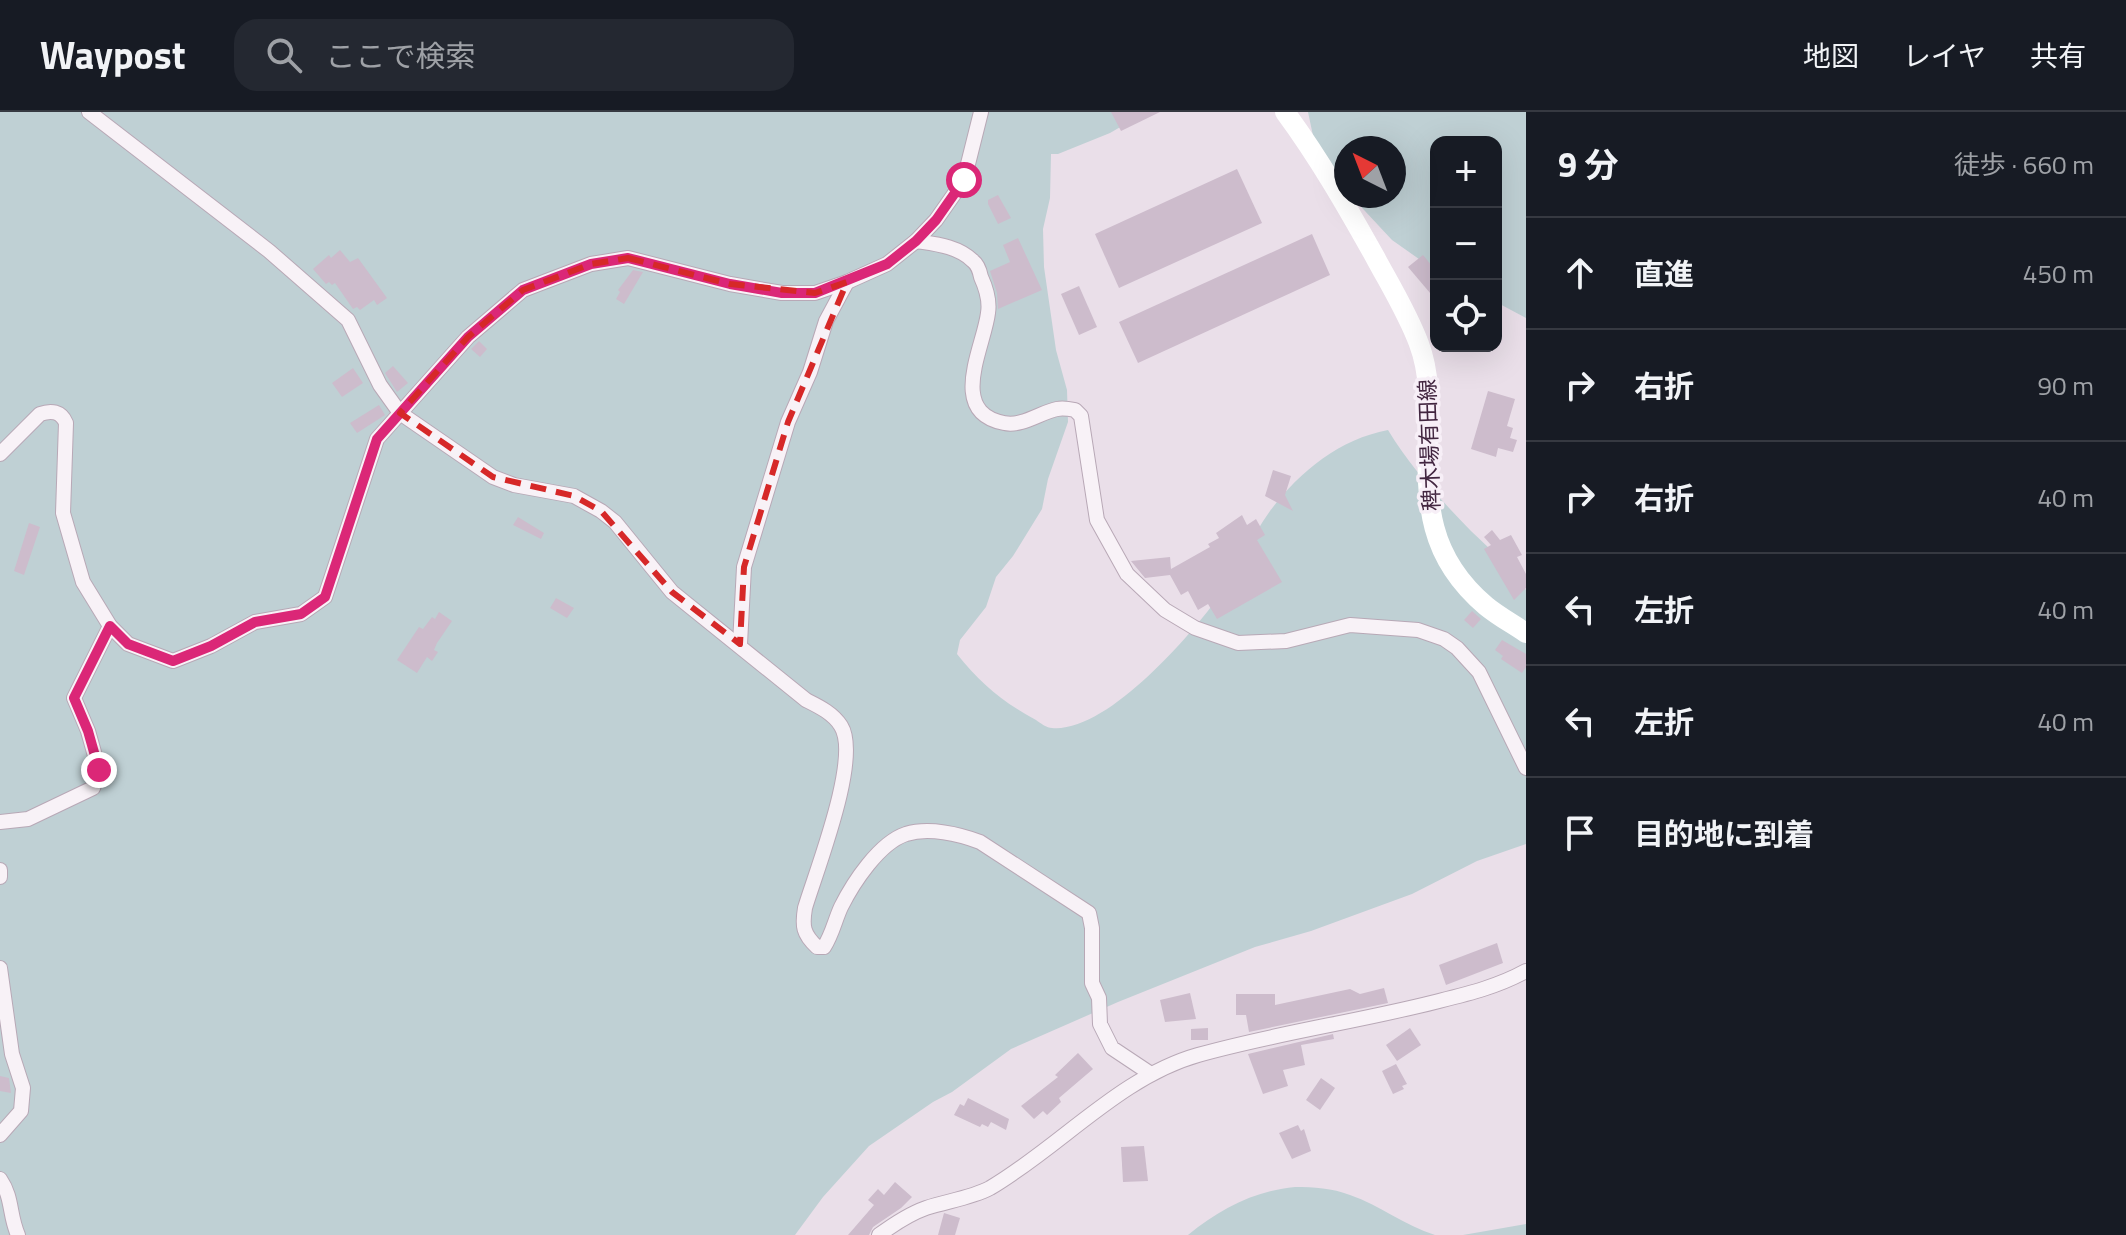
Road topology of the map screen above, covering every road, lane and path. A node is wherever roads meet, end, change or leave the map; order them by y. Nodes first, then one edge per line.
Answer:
1 (89, 112) edge
2 (981, 112) edge
3 (1285, 112) edge
4 (916, 241) junction
5 (847, 282) junction
6 (400, 413) junction
7 (0, 454) edge
8 (110, 626) junction
9 (1526, 633) edge
10 (740, 644) junction
11 (1526, 768) edge
12 (0, 822) edge
13 (0, 870) edge
14 (0, 877) edge
15 (0, 968) edge
16 (1526, 971) edge
17 (1151, 1074) junction
18 (0, 1135) edge
19 (0, 1179) edge
20 (18, 1235) edge
21 (879, 1235) edge

1 - 6 street
2 - 4 street
3 - 9 main road, 稗木場有田線
4 - 5 street
4 - 11 street
5 - 6 street
5 - 10 street
6 - 8 street
6 - 10 street
7 - 8 street
8 - 12 street
10 - 17 street
13 - 14 street
15 - 18 street
16 - 17 street
17 - 21 street
19 - 20 street

